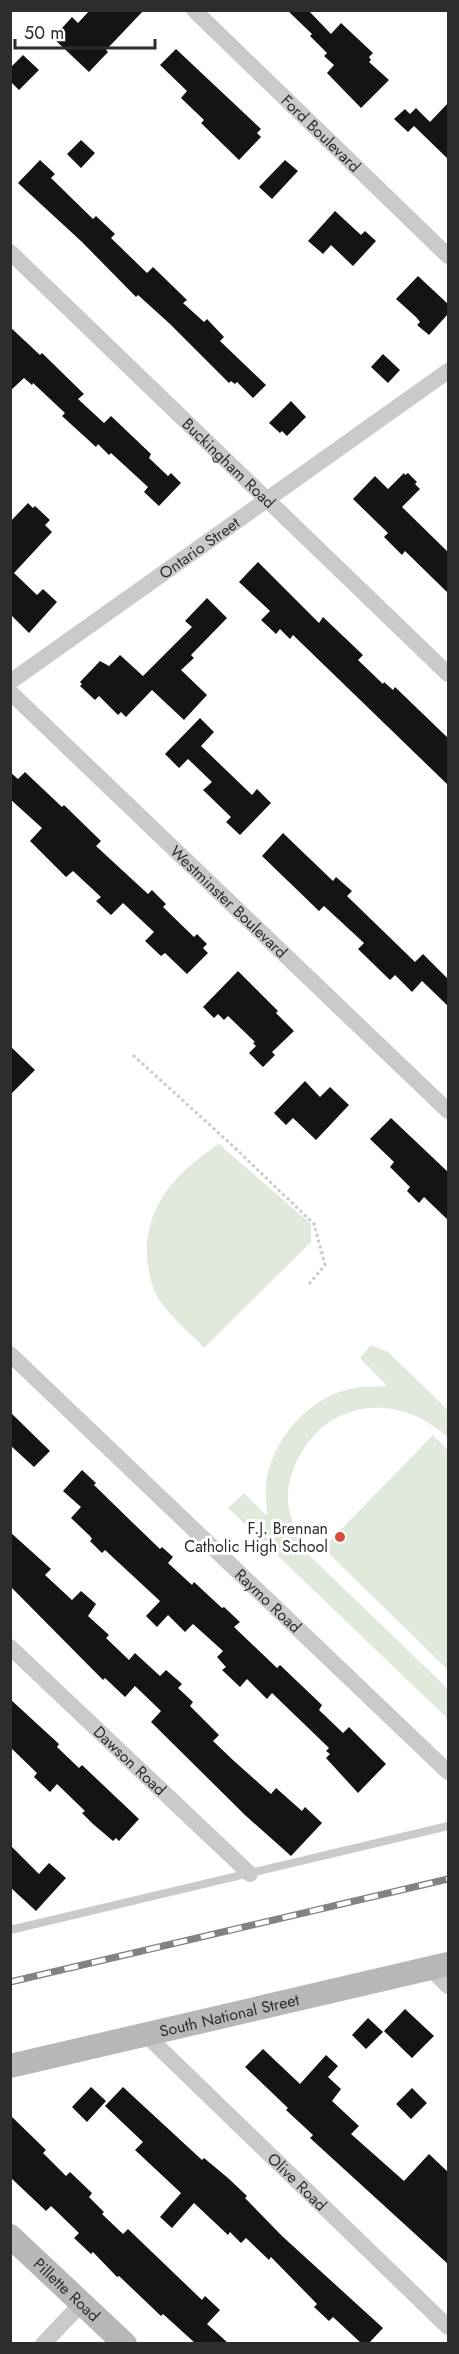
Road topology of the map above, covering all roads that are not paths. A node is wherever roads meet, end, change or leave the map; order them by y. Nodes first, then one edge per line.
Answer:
1 (194, 10) edge
2 (10, 252) edge
3 (448, 256) edge
4 (448, 371) edge
5 (267, 500) junction
6 (448, 674) edge
7 (10, 682) edge
8 (10, 692) edge
9 (448, 1111) edge
10 (10, 1354) edge
11 (10, 1647) edge
12 (448, 1772) edge
13 (448, 1826) edge
14 (250, 1874) junction
15 (10, 1930) edge
16 (439, 1966) edge
17 (448, 1986) edge
18 (145, 2034) junction
19 (10, 2066) edge
20 (10, 2236) edge
21 (82, 2303) junction
22 (448, 2326) edge
23 (43, 2343) edge
24 (125, 2343) edge

1 - 3 street, Ford Boulevard
2 - 5 street, Buckingham Road
4 - 5 street, Ontario Street
5 - 6 street, Buckingham Road
5 - 7 street, Ontario Street
8 - 9 street, Westminster Boulevard
10 - 12 street, Raymo Road
11 - 14 street, Dawson Road
13 - 14 lane
14 - 15 lane
16 - 17 street
16 - 18 street, South National Street
18 - 19 street, South National Street
18 - 22 street, Olive Road
20 - 21 street, Pillette Road
21 - 23 street
21 - 24 street, Pillette Road

